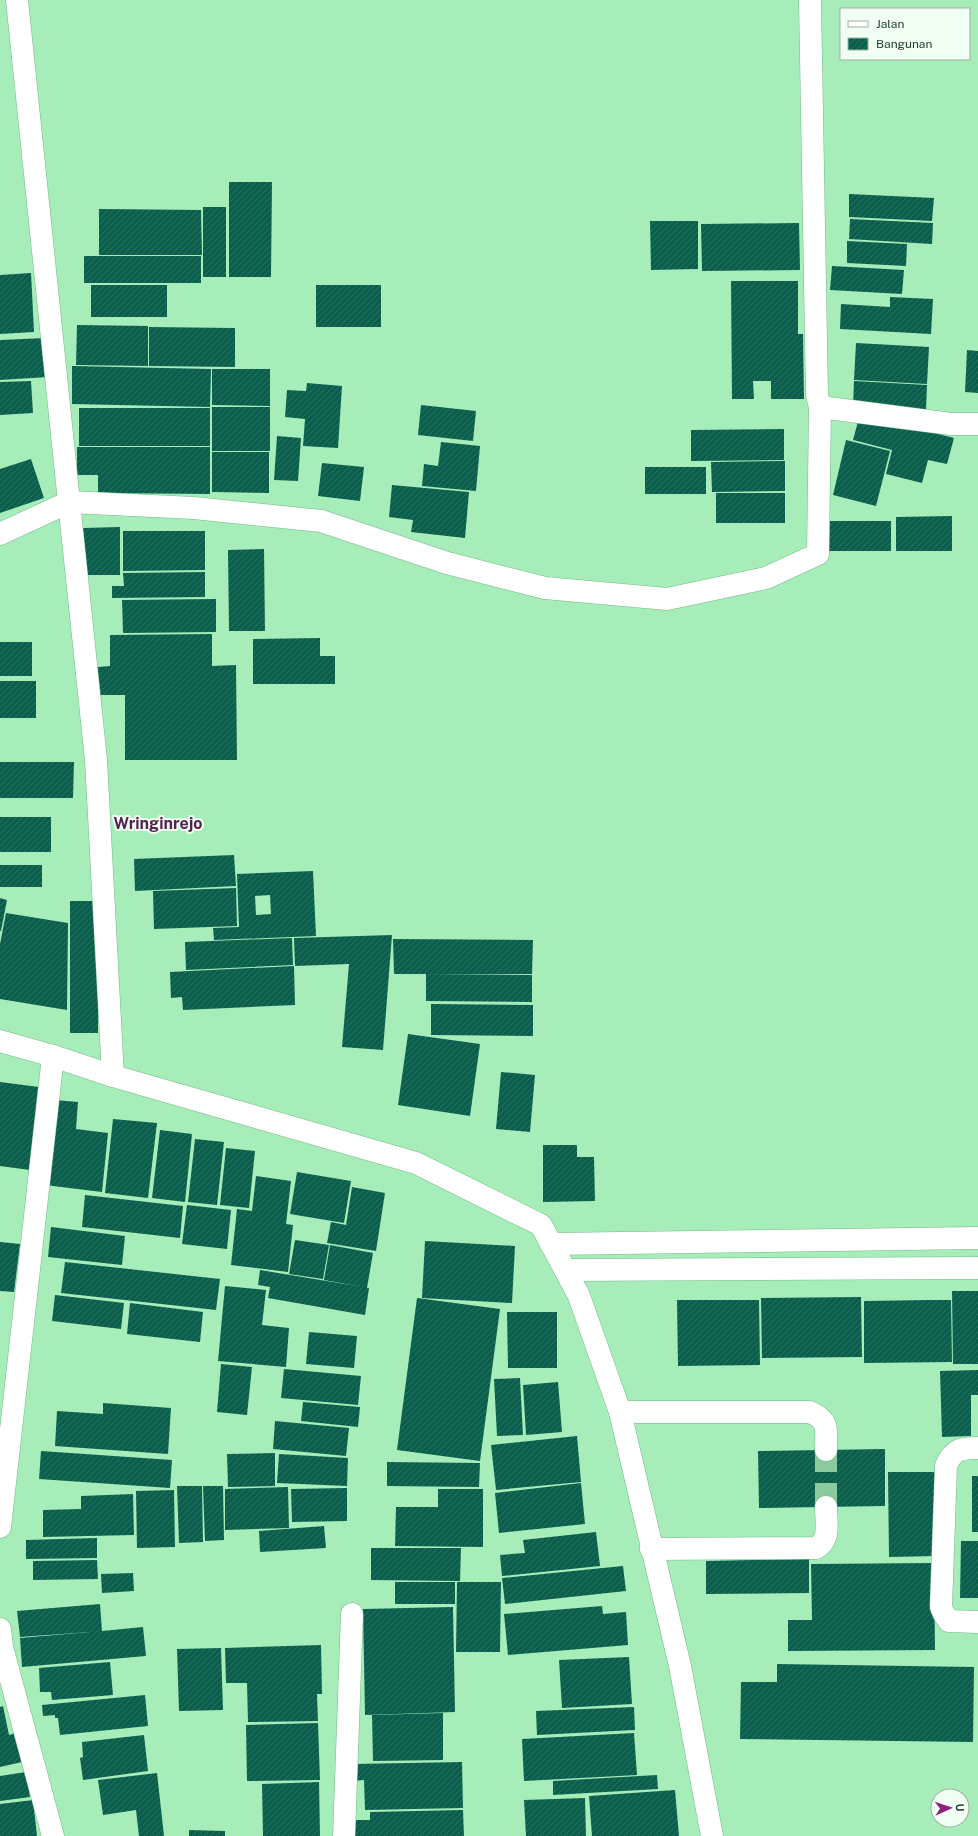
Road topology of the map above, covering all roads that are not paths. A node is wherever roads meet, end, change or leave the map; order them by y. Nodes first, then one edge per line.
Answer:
1 (17, 0) edge
2 (810, 0) edge
3 (820, 407) junction
4 (978, 424) edge
5 (69, 502) junction
6 (0, 534) edge
7 (0, 1041) edge
8 (53, 1056) junction
9 (113, 1076) junction
10 (978, 1238) edge
11 (551, 1244) junction
12 (978, 1268) edge
13 (565, 1270) junction
14 (620, 1412) junction
15 (972, 1448) edge
16 (826, 1450) tunnel mouth
17 (826, 1507) tunnel mouth
18 (0, 1527) edge
19 (651, 1548) junction
20 (352, 1614) dead end
21 (978, 1622) edge
22 (0, 1629) edge
23 (53, 1836) edge
24 (344, 1836) edge
25 (712, 1836) edge

1 - 5 street
2 - 3 street
3 - 4 street
3 - 5 street
5 - 6 street
5 - 9 street
7 - 8 street
8 - 9 street
8 - 18 street
9 - 11 street
10 - 11 street
11 - 13 street
12 - 13 street
13 - 14 street
14 - 16 street
14 - 19 street
15 - 21 street
17 - 19 street
19 - 25 street
20 - 24 street
22 - 23 street

